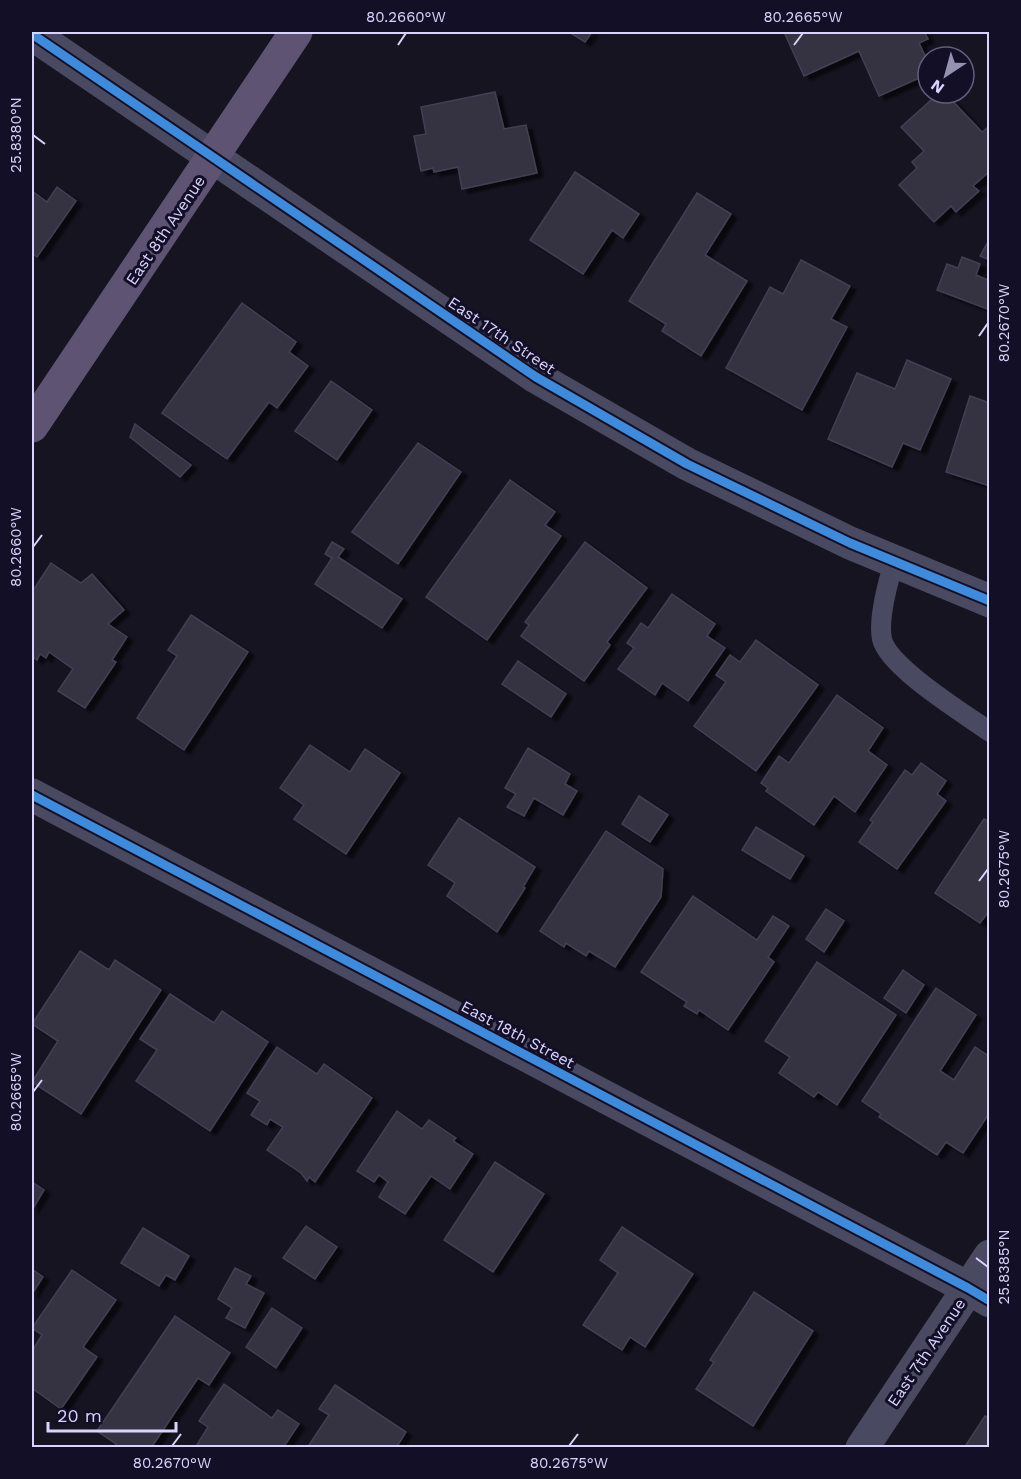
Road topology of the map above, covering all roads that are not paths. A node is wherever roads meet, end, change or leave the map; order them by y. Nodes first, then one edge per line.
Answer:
1 (296, 32) edge
2 (32, 34) edge
3 (214, 157) junction
4 (32, 426) edge
5 (895, 561) junction
6 (990, 601) edge
7 (990, 732) edge
8 (32, 795) edge
9 (990, 1256) edge
10 (979, 1294) edge
11 (862, 1448) edge

1 - 3 main road, East 8th Avenue
2 - 3 street, East 17th Street
3 - 4 main road, East 8th Avenue
3 - 5 street, East 17th Street
5 - 6 street, East 17th Street
5 - 7 lane
8 - 10 street, East 18th Street
9 - 10 street, East 7th Avenue
10 - 11 street, East 7th Avenue

